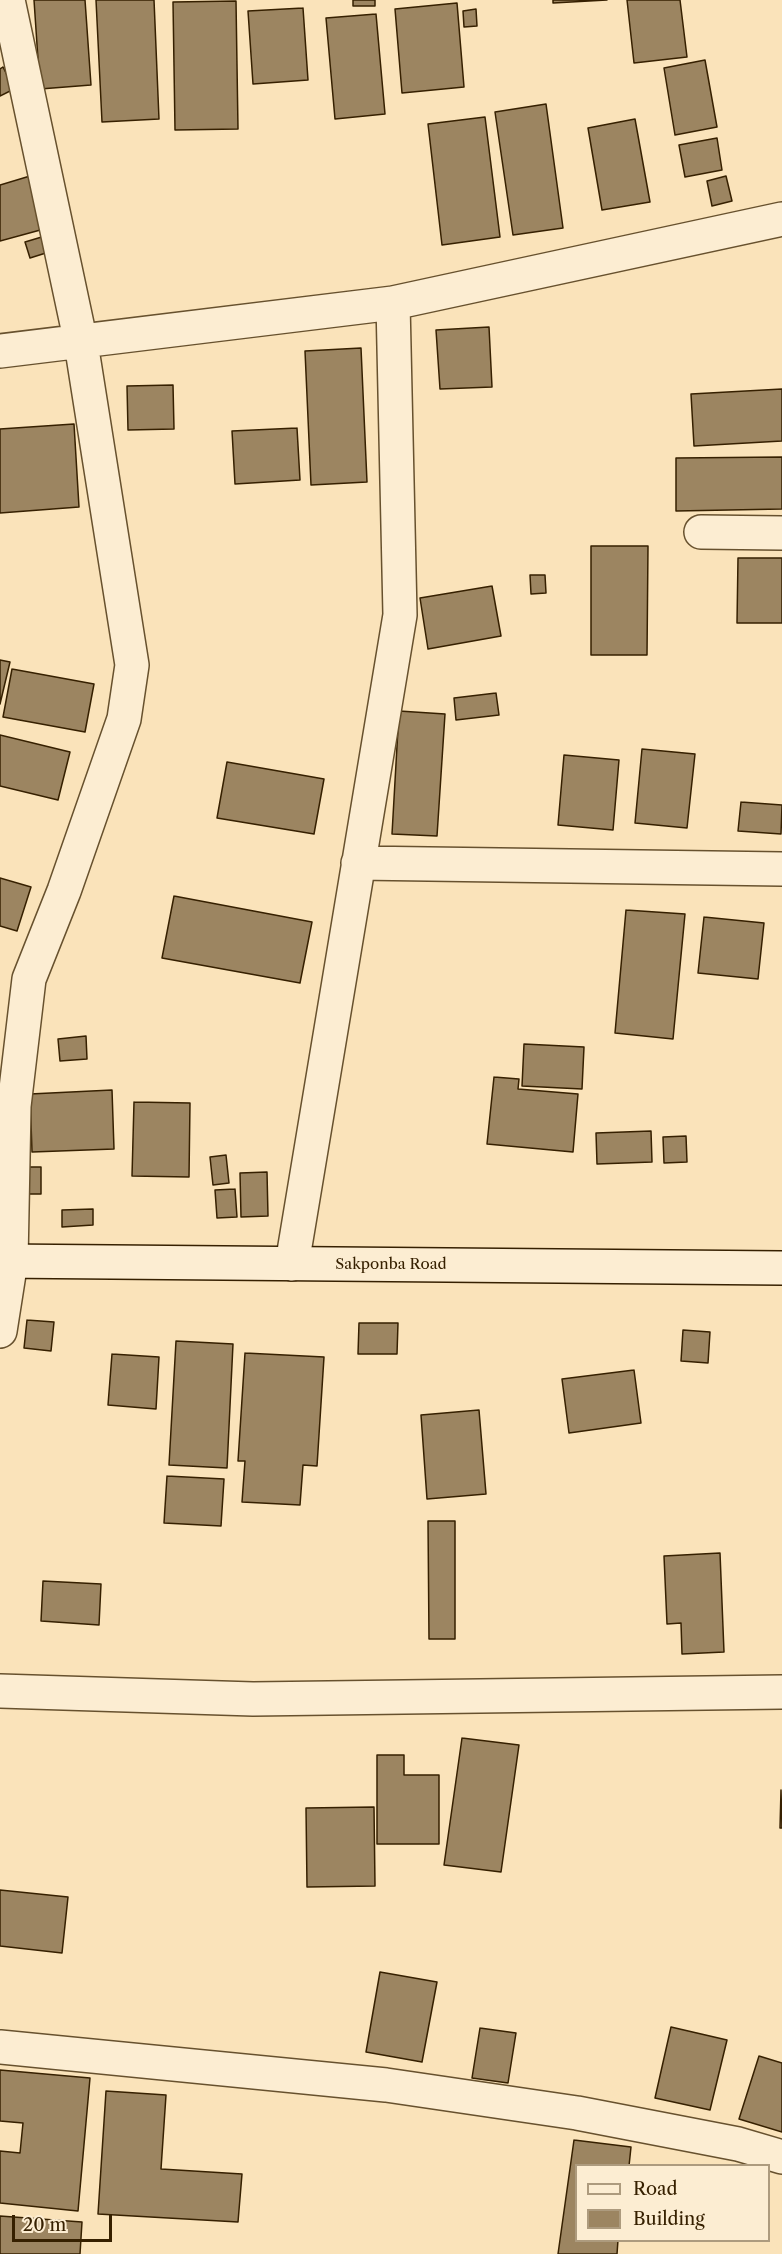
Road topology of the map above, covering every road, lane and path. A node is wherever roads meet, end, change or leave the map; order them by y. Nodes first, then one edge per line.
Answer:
1 (8, 0) edge
2 (782, 219) edge
3 (393, 303) junction
4 (81, 343) junction
5 (0, 351) edge
6 (701, 532) dead end
7 (782, 533) edge
8 (358, 864) junction
9 (782, 869) edge
10 (5, 1262) edge
11 (292, 1264) junction
12 (782, 1268) edge
13 (0, 1330) edge
14 (0, 1691) edge
15 (782, 1692) edge
16 (0, 2048) edge
17 (782, 2157) edge

1 - 4 street
2 - 3 street
3 - 4 street
3 - 8 street
4 - 5 street
4 - 10 street
6 - 7 street
8 - 9 street
8 - 11 street
10 - 11 street, Sakponba Road
10 - 13 street
11 - 12 street, Sakponba Road
14 - 15 street
16 - 17 street

